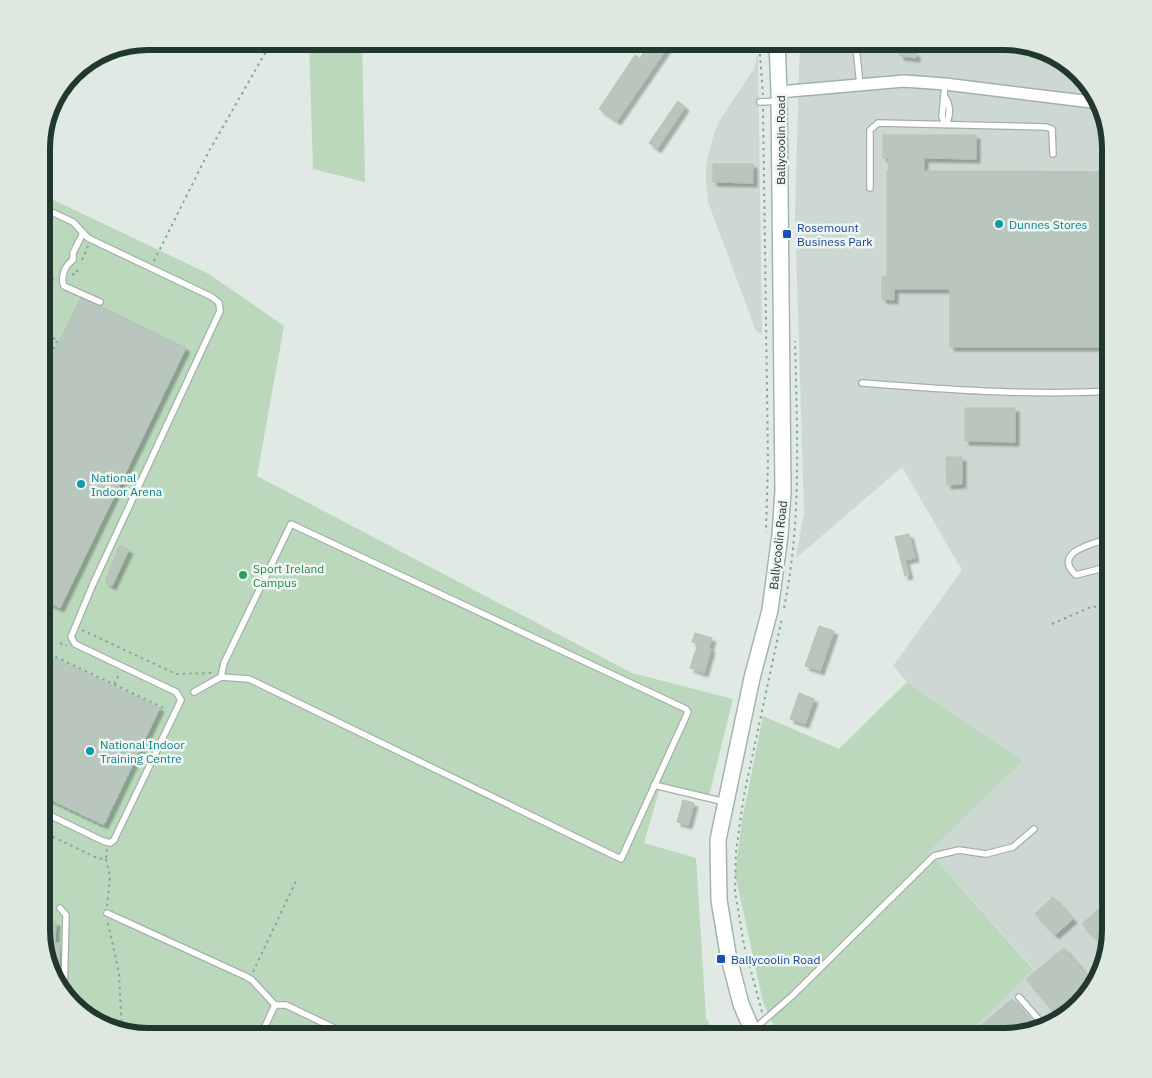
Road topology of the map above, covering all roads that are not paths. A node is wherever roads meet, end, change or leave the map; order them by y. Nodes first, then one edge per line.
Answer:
1 (777, 50) edge
2 (856, 50) edge
3 (945, 84) junction
4 (860, 85) junction
5 (779, 97) junction
6 (1090, 101) edge
7 (762, 102) road end
8 (946, 126) junction
9 (1053, 154) dead end
10 (870, 188) dead end
11 (50, 211) edge
12 (83, 233) junction
13 (100, 302) dead end
14 (862, 383) dead end
15 (1102, 392) edge
16 (1102, 541) edge
17 (1102, 568) edge
18 (221, 677) junction
19 (194, 692) dead end
20 (654, 785) junction
21 (726, 802) junction
22 (50, 815) edge
23 (1034, 829) dead end
24 (60, 908) dead end
25 (107, 912) road end
26 (64, 982) edge
27 (1019, 997) dead end
28 (275, 1004) junction
29 (1040, 1022) edge
30 (264, 1028) edge
31 (335, 1028) edge
32 (756, 1028) edge
33 (763, 1028) edge

1 - 5 street, Ballycoolin Road
2 - 4 lane
3 - 4 street
3 - 6 street
3 - 8 lane
4 - 5 street
5 - 7 lane
5 - 21 street, Ballycoolin Road
8 - 9 lane
8 - 10 lane
11 - 12 lane
12 - 13 lane
12 - 22 lane
14 - 15 lane
16 - 17 lane
18 - 19 lane
18 - 20 lane
18 - 20 lane
20 - 21 lane
21 - 32 street, Ballycoolin Road
23 - 33 lane
24 - 26 lane
25 - 28 lane
27 - 29 lane
28 - 30 lane
28 - 31 lane

